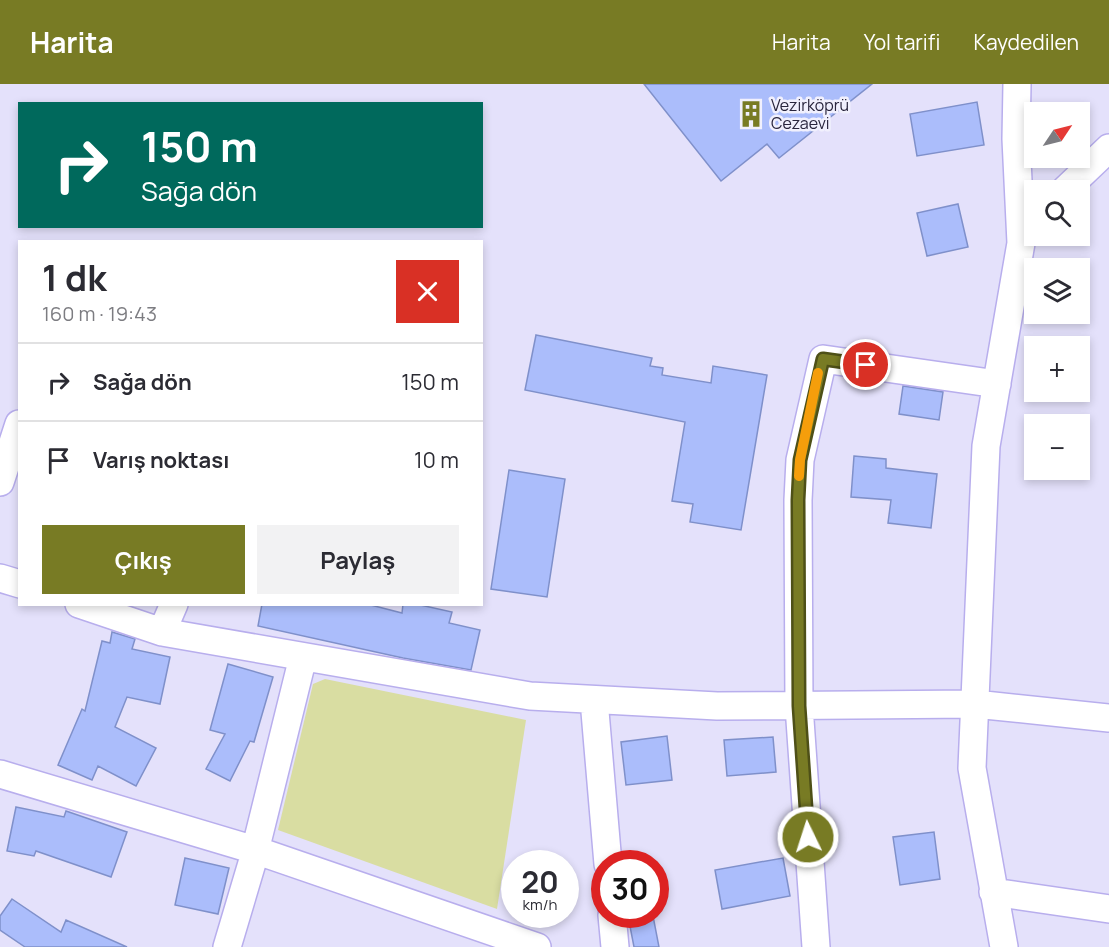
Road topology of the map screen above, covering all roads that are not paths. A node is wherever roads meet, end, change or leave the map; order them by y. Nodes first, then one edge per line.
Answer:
1 (1017, 84) edge
2 (1109, 148) edge
3 (1075, 180) edge
4 (1024, 202) edge
5 (1026, 246) edge
6 (997, 384) junction
7 (18, 427) edge
8 (0, 482) edge
9 (0, 578) edge
10 (18, 583) edge
11 (85, 606) edge
12 (173, 606) edge
13 (162, 632) junction
14 (303, 657) junction
15 (594, 700) junction
16 (975, 704) junction
17 (799, 706) junction
18 (1109, 718) edge
19 (0, 774) edge
20 (255, 850) junction
21 (607, 850) edge
22 (993, 892) junction
23 (1109, 909) edge
24 (613, 928) edge
25 (227, 947) edge
26 (537, 947) edge
27 (615, 947) edge
28 (816, 947) edge
29 (1004, 947) edge

1 - 4 street
2 - 3 street
5 - 6 street
6 - 16 street
6 - 17 street
7 - 8 street
9 - 10 street
11 - 13 street
12 - 13 street
13 - 14 street
14 - 15 street
14 - 20 street
15 - 17 street
15 - 21 street
16 - 17 street
16 - 18 street
16 - 22 street
17 - 28 street
19 - 20 street
20 - 25 street
20 - 26 street
22 - 23 street
22 - 29 street
24 - 27 street

